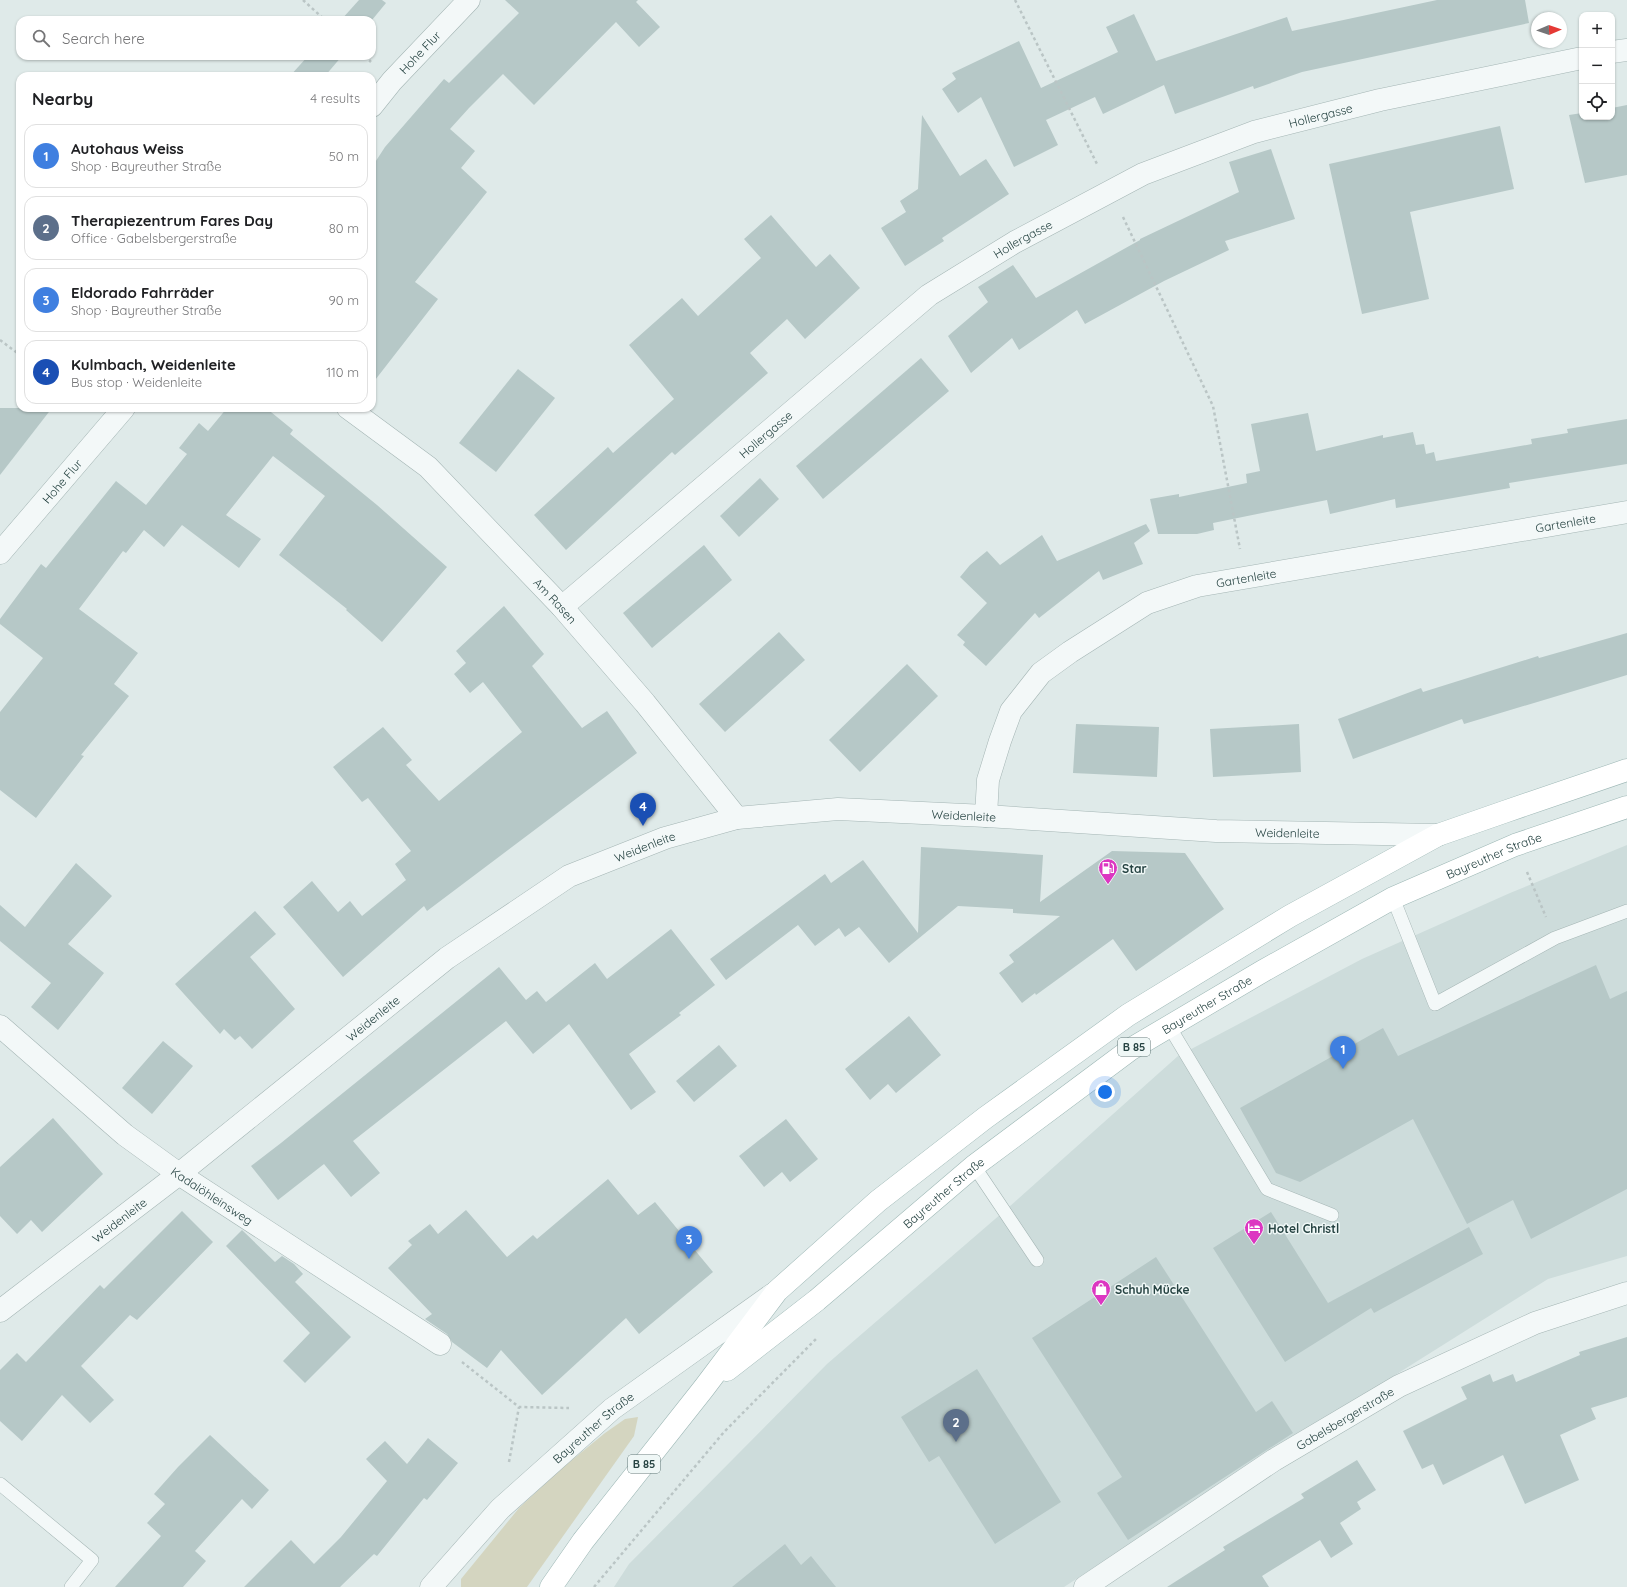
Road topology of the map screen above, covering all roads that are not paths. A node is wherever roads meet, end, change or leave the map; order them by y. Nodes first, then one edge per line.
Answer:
1 (469, 0) edge
2 (1627, 50) edge
3 (1615, 52) edge
4 (1579, 59) edge
5 (376, 101) edge
6 (121, 412) edge
7 (353, 412) edge
8 (1627, 512) edge
9 (0, 553) edge
10 (562, 607) junction
11 (1627, 770) edge
12 (1627, 807) edge
13 (986, 816) junction
14 (737, 818) junction
15 (1438, 835) junction
16 (1393, 898) junction
17 (1627, 911) edge
18 (0, 1026) edge
19 (1169, 1026) junction
20 (974, 1166) junction
21 (179, 1174) junction
22 (1332, 1215) dead end
23 (1037, 1260) dead end
24 (777, 1291) junction
25 (1627, 1293) edge
26 (0, 1312) edge
27 (440, 1344) road end
28 (704, 1388) junction
29 (0, 1484) edge
30 (71, 1587) edge
31 (431, 1587) edge
32 (552, 1587) edge
33 (1086, 1587) edge

1 - 5 street, Hohe Flur
2 - 3 street
4 - 10 street, Hollergasse
6 - 9 street, Hohe Flur
7 - 10 street, Am Rasen
8 - 13 street, Gartenleite
10 - 14 street, Am Rasen
11 - 15 main road, Bayreuther Straße / B 85
12 - 16 main road, Bayreuther Straße / B 85
13 - 14 street, Weidenleite
13 - 15 street, Weidenleite
14 - 21 street, Weidenleite
15 - 24 main road, Bayreuther Straße / B 85
16 - 17 lane
16 - 19 main road, Bayreuther Straße / B 85
18 - 21 street, Kadalöhleinsweg
19 - 20 main road, Bayreuther Straße / B 85
19 - 22 lane
20 - 23 lane
20 - 28 main road, Bayreuther Straße / B 85
21 - 26 street, Weidenleite
21 - 27 street, Kadalöhleinsweg
24 - 28 main road, Bayreuther Straße / B 85
24 - 31 street, Bayreuther Straße
25 - 33 street, Gabelsbergerstraße
28 - 32 main road, Bayreuther Straße / B 85
29 - 30 lane

